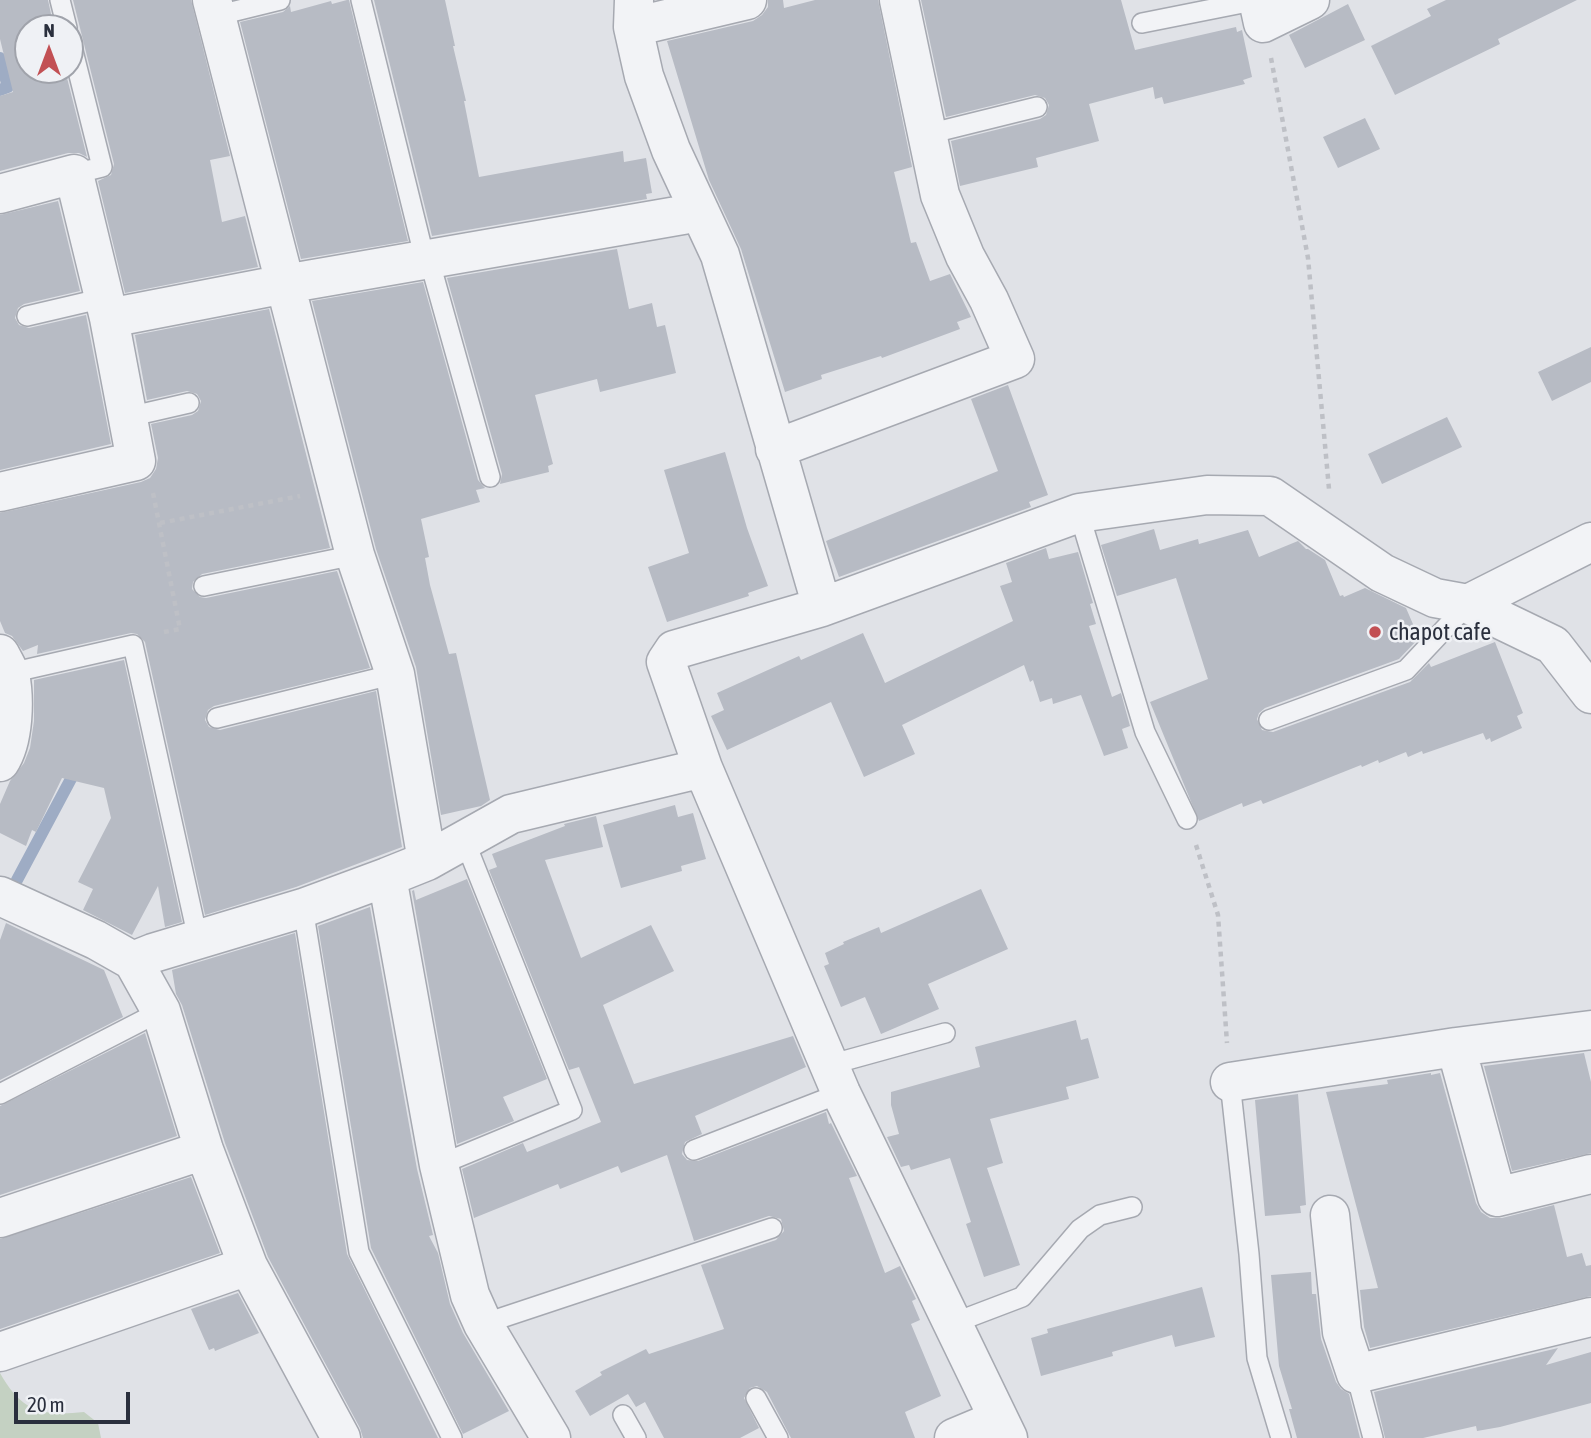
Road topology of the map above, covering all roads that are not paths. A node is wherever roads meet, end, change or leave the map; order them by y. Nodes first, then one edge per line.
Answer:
1 (280, 0) edge
2 (361, 0) edge
3 (747, 0) edge
4 (899, 0) edge
5 (1310, 0) edge
6 (213, 8) edge
7 (1260, 8) edge
8 (634, 13) edge
9 (1142, 23) dead end
10 (81, 84) edge
11 (1037, 107) dead end
12 (928, 134) junction
13 (74, 174) junction
14 (0, 194) edge
15 (700, 212) junction
16 (427, 259) junction
17 (285, 284) junction
18 (106, 308) junction
19 (27, 316) dead end
20 (189, 403) dead end
21 (128, 417) junction
22 (775, 449) junction
23 (490, 477) dead end
24 (0, 492) edge
25 (1079, 513) junction
26 (1591, 542) edge
27 (355, 555) junction
28 (204, 586) dead end
29 (1468, 604) junction
30 (822, 607) junction
31 (5, 664) edge
32 (395, 674) junction
33 (1591, 694) edge
34 (217, 718) dead end
35 (1269, 720) dead end
36 (0, 762) edge
37 (704, 768) junction
38 (1187, 819) road end
39 (464, 839) junction
40 (427, 860) junction
41 (387, 877) junction
42 (0, 896) edge
43 (303, 908) junction
44 (198, 939) junction
45 (133, 961) junction
46 (161, 1011) junction
47 (1591, 1030) edge
48 (945, 1032) dead end
49 (1456, 1047) junction
50 (835, 1079) junction
51 (1230, 1082) joint
52 (0, 1094) edge
53 (204, 1150) junction
54 (694, 1150) dead end
55 (439, 1165) junction
56 (1590, 1177) edge
57 (1132, 1207) dead end
58 (1331, 1215) dead end
59 (0, 1218) edge
60 (772, 1228) dead end
61 (248, 1266) junction
62 (1591, 1317) edge
63 (483, 1324) junction
64 (951, 1324) junction
65 (0, 1352) edge
66 (1356, 1374) junction
67 (756, 1398) dead end
68 (623, 1415) dead end
69 (1002, 1429) edge
70 (341, 1438) edge
71 (452, 1438) edge
72 (551, 1438) edge
73 (636, 1438) edge
74 (778, 1438) edge
75 (954, 1438) edge
76 (1281, 1438) edge
77 (1373, 1438) edge

1 - 6 lane
2 - 16 lane
3 - 8 street
4 - 12 street
5 - 7 street
6 - 17 street
7 - 9 lane
8 - 15 street
10 - 13 lane
11 - 12 lane
12 - 22 street
13 - 14 street
13 - 18 street
15 - 16 street
15 - 22 street
16 - 17 street
16 - 23 lane
17 - 18 street
17 - 27 street
18 - 19 lane
18 - 21 street
20 - 21 lane
21 - 24 street
22 - 30 street
25 - 29 street
25 - 30 street
25 - 38 lane
26 - 29 street
27 - 28 lane
27 - 32 street
29 - 33 street
29 - 35 lane
30 - 37 street
31 - 36 street
31 - 44 lane
32 - 34 lane
32 - 40 street
37 - 39 street
37 - 50 street
39 - 40 street
39 - 55 lane
40 - 41 street
41 - 43 street
41 - 55 street
42 - 45 street
43 - 44 street
43 - 71 lane
44 - 45 street
45 - 46 street
46 - 52 lane
46 - 53 street
47 - 49 street
48 - 50 lane
49 - 51 street
49 - 56 street
50 - 54 lane
50 - 64 street
51 - 76 lane
53 - 59 street
53 - 61 street
55 - 63 street
57 - 64 lane
58 - 66 street
60 - 63 lane
61 - 65 street
61 - 70 street
62 - 66 street
63 - 72 street
64 - 69 street
66 - 77 lane
67 - 74 lane
68 - 73 lane
69 - 75 street

